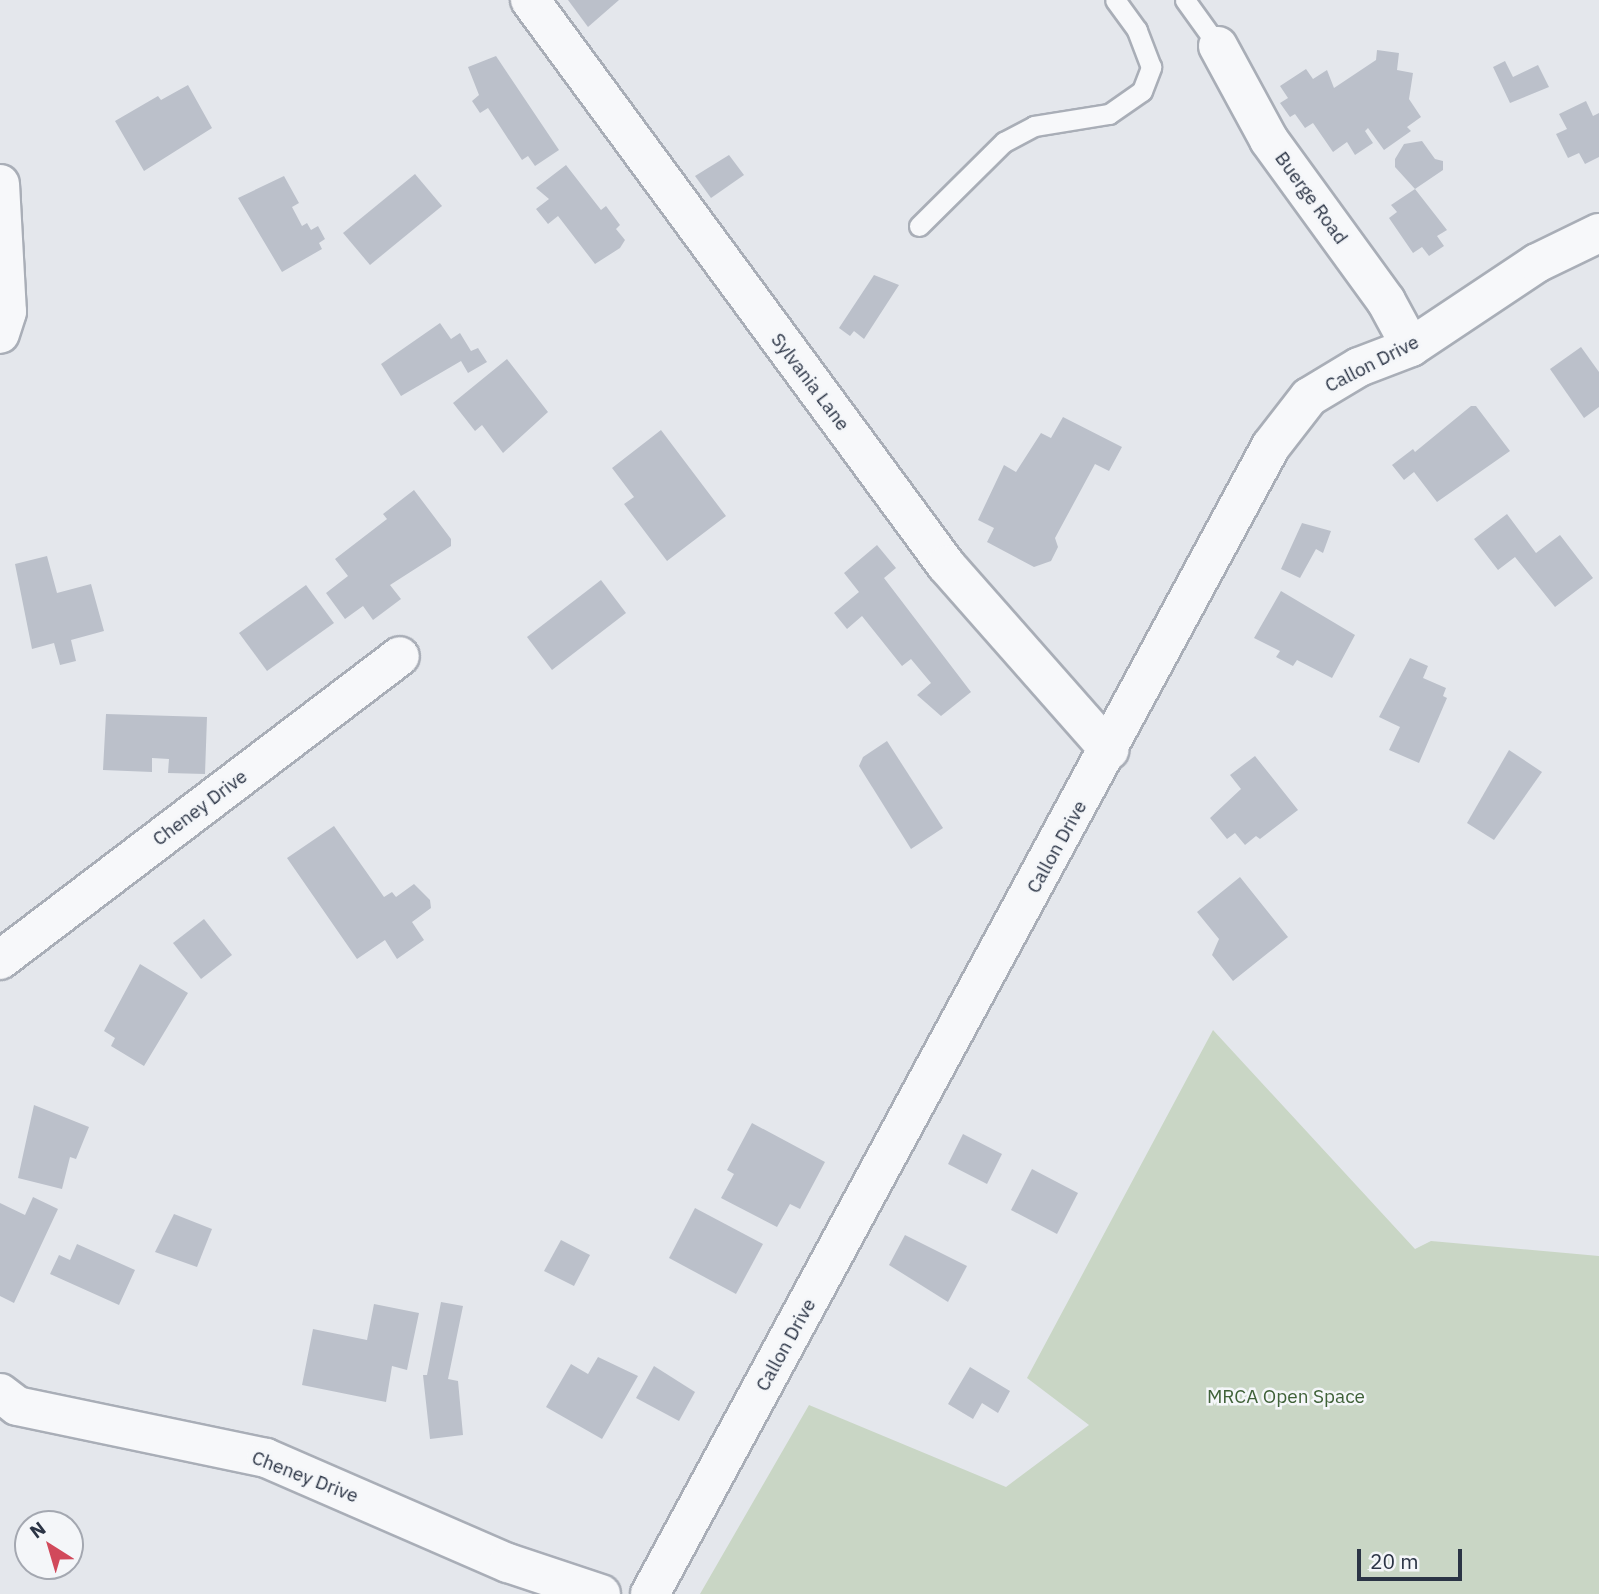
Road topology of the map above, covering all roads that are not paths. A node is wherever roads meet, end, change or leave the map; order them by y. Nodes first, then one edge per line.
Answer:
1 (530, 0) edge
2 (1115, 0) edge
3 (1185, 0) edge
4 (1218, 46) joint
5 (0, 184) edge
6 (919, 226) dead end
7 (1599, 233) edge
8 (0, 334) edge
9 (1410, 347) junction
10 (400, 656) dead end
11 (1109, 750) junction
12 (0, 960) edge
13 (0, 1393) edge
14 (601, 1594) edge
15 (650, 1594) edge

1 - 11 street, Sylvania Lane
2 - 6 lane
3 - 4 lane
4 - 9 street, Buerge Road
5 - 8 street
7 - 9 street, Callon Drive
9 - 11 street, Callon Drive
10 - 12 street, Cheney Drive
11 - 15 street, Callon Drive
13 - 14 street, Cheney Drive

